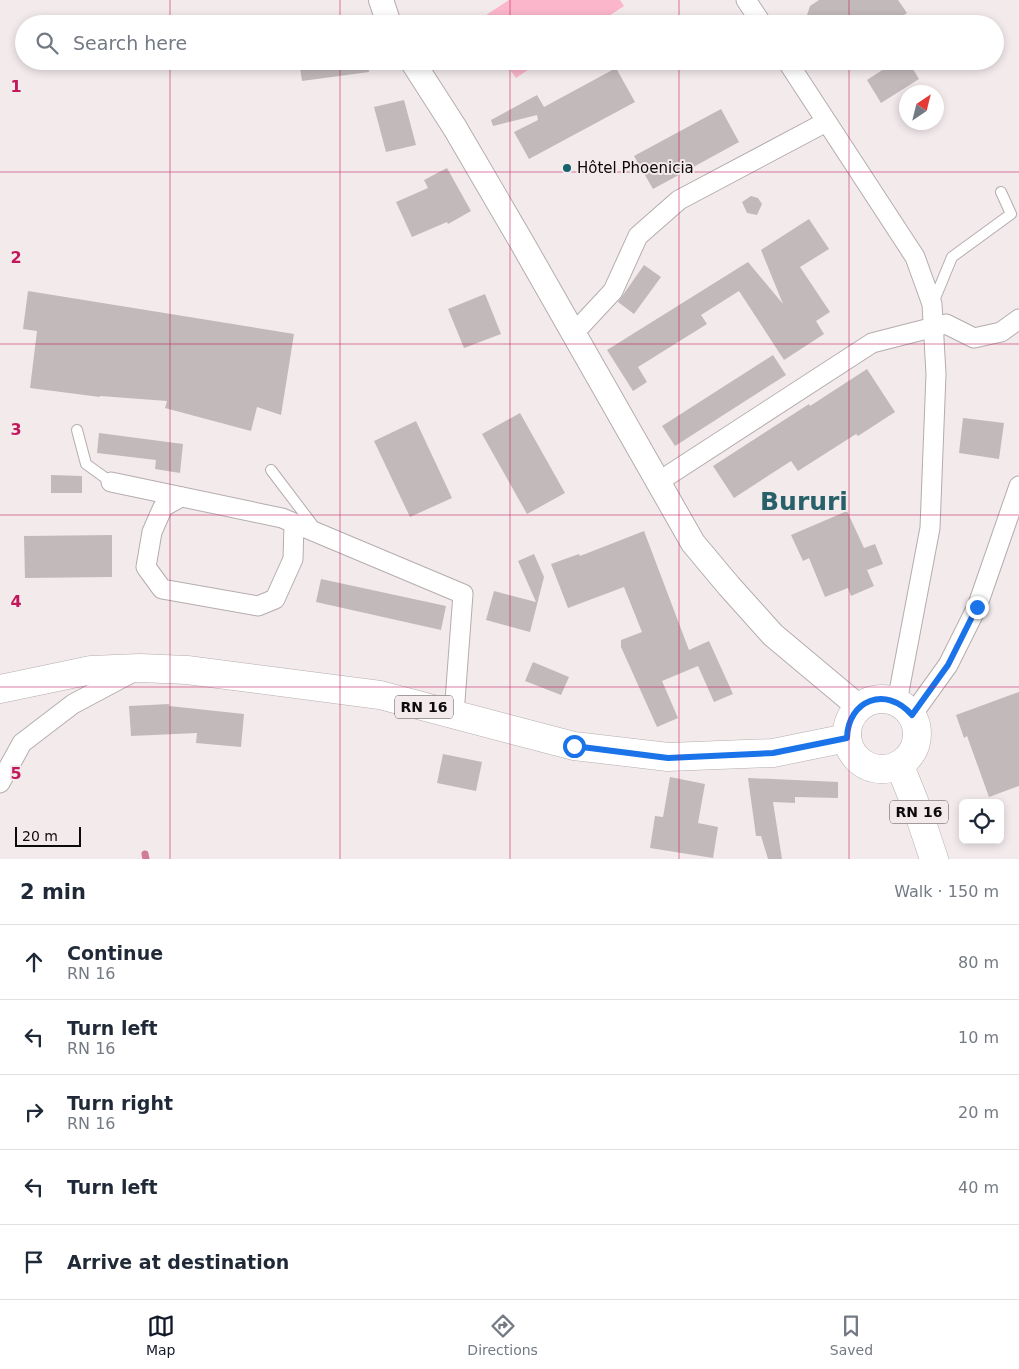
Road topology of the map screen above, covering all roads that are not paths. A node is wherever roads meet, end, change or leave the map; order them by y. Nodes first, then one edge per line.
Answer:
1 (381, 0) edge
2 (746, 0) edge
3 (386, 15) edge
4 (756, 15) edge
5 (418, 70) edge
6 (793, 70) edge
7 (826, 122) junction
8 (1001, 192) dead end
9 (932, 304) junction
10 (1019, 319) edge
11 (934, 328) junction
12 (573, 334) junction
13 (77, 430) dead end
14 (271, 470) dead end
15 (111, 482) joint
16 (658, 482) junction
17 (1019, 486) edge
18 (182, 497) junction
19 (294, 525) junction
20 (320, 535) junction
21 (140, 668) junction
22 (0, 689) edge
23 (859, 707) junction
24 (904, 708) junction
25 (454, 714) junction
26 (847, 738) junction
27 (900, 766) junction
28 (0, 783) edge
29 (934, 859) edge

1 - 3 street
2 - 4 street
5 - 12 street
6 - 7 street
7 - 9 street
7 - 12 street
8 - 9 lane
9 - 11 street
10 - 11 street
11 - 16 street
11 - 24 street
12 - 16 street
13 - 15 lane
14 - 20 lane
15 - 18 street
16 - 23 street
17 - 24 street
18 - 19 street
18 - 19 street
19 - 20 street
20 - 25 street
21 - 22 main road, RN 16 / RN 16
21 - 25 main road, RN 16 / RN 16
21 - 28 street
23 - 24 main road
23 - 26 main road
24 - 27 main road
25 - 26 main road, RN 16 / RN 16
26 - 27 main road
27 - 29 main road, RN 16 / RN 16

